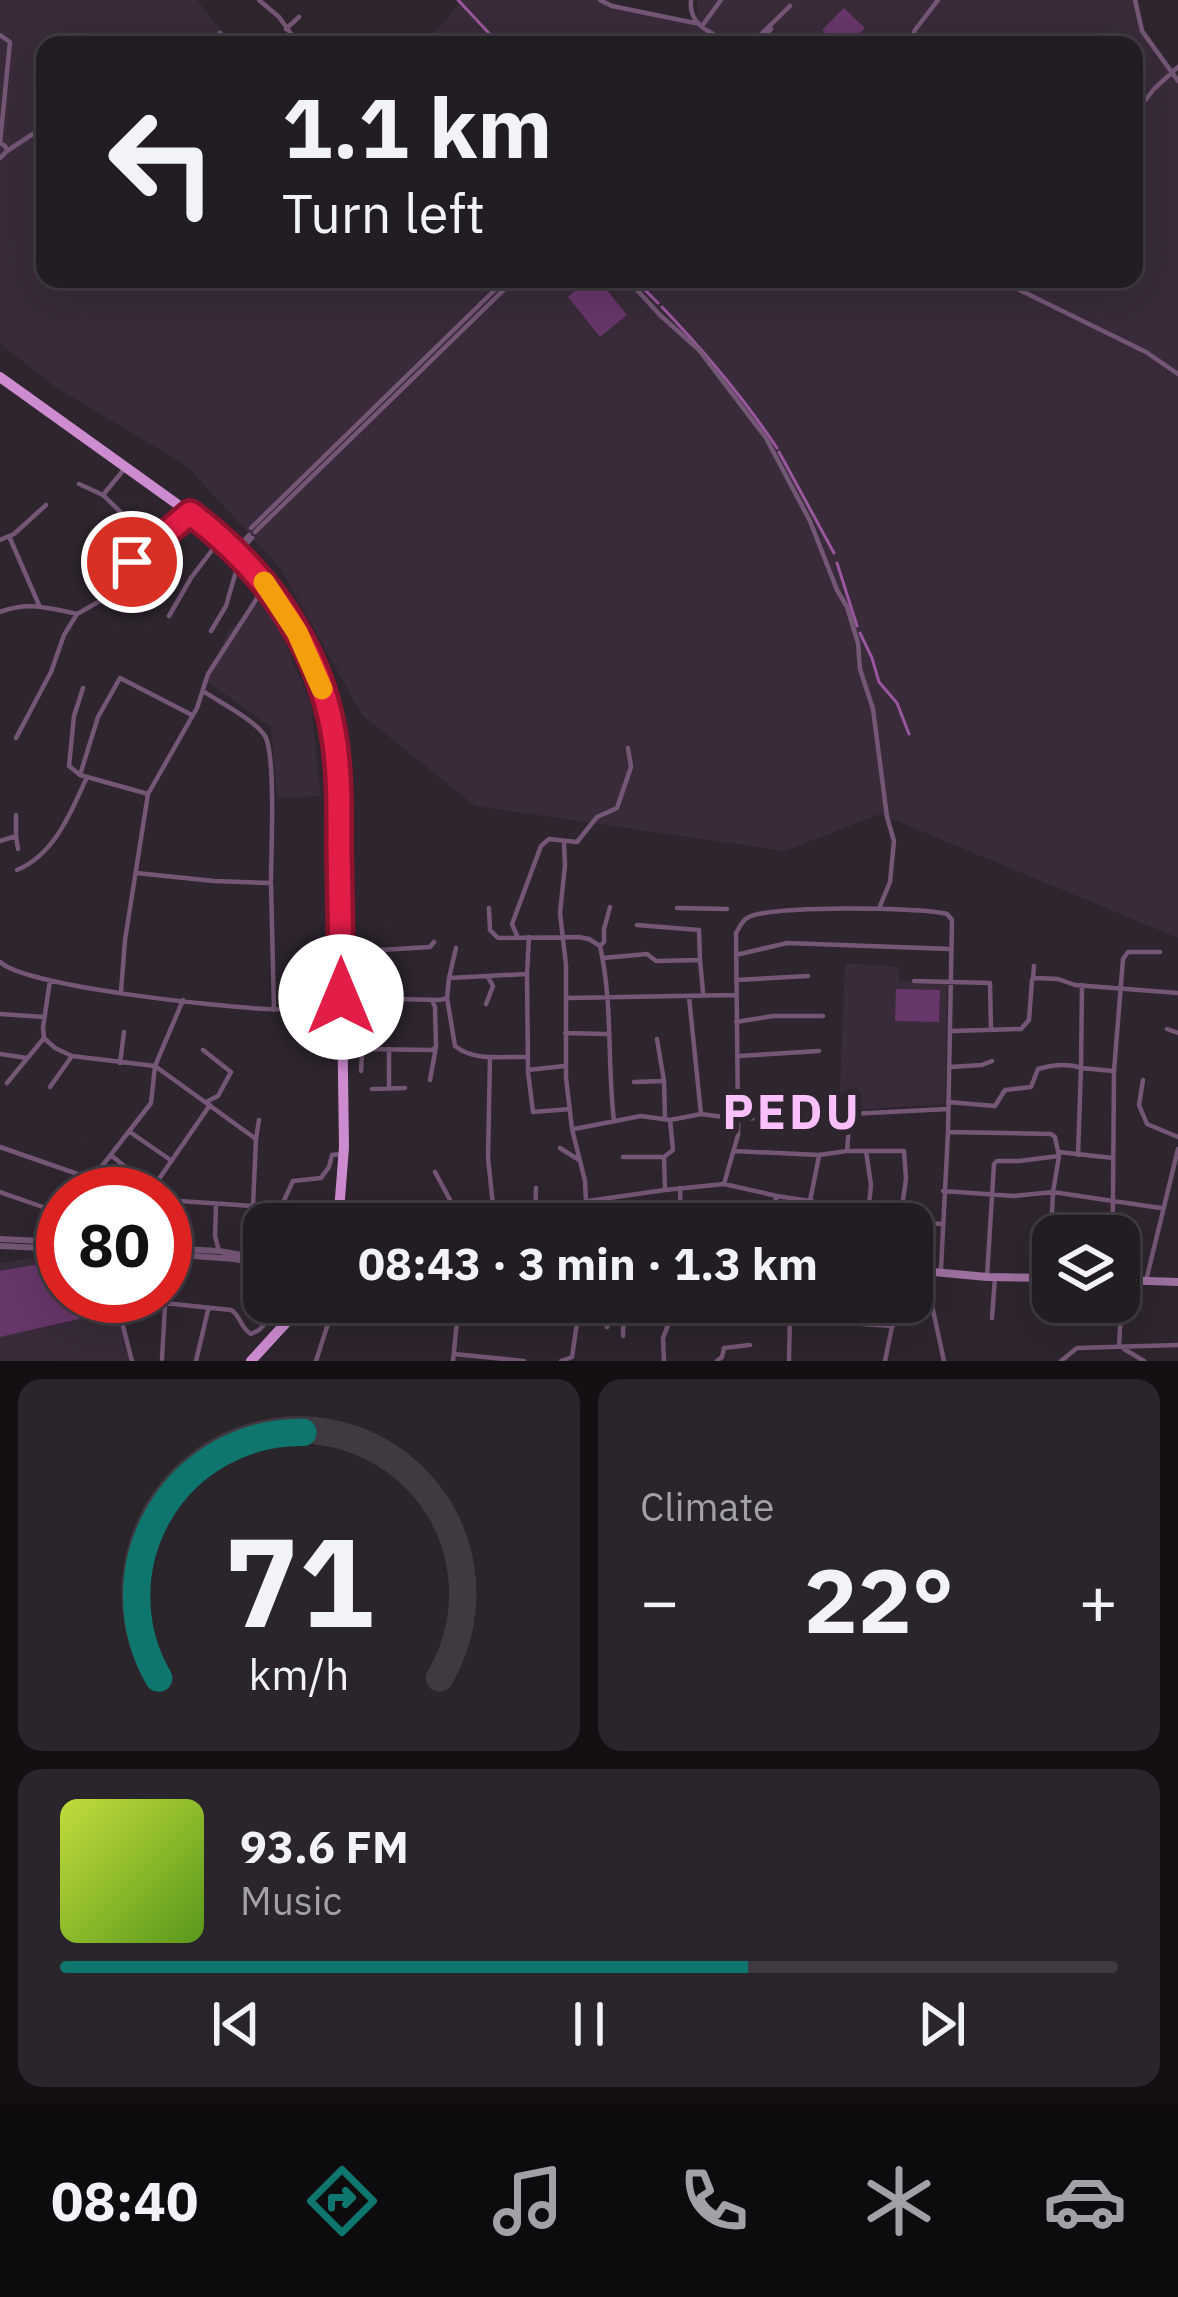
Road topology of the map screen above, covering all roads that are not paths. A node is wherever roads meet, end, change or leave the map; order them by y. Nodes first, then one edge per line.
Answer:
1 (255, 0) edge
2 (691, 0) edge
3 (721, 0) edge
4 (938, 0) edge
5 (1135, 0) edge
6 (603, 1) edge
7 (790, 6) dead end
8 (299, 17) dead end
9 (698, 24) junction
10 (286, 29) junction
11 (220, 33) dead end
12 (0, 35) edge
13 (224, 36) edge
14 (290, 36) edge
15 (719, 36) edge
16 (762, 36) edge
17 (913, 36) edge
18 (1175, 69) edge
19 (1178, 81) edge
20 (1143, 105) edge
21 (36, 131) edge
22 (3, 146) edge
23 (0, 158) edge
24 (497, 288) edge
25 (506, 288) edge
26 (635, 288) edge
27 (1017, 288) edge
28 (1178, 374) edge
29 (0, 377) edge
30 (126, 467) junction
31 (80, 484) dead end
32 (103, 495) junction
33 (46, 505) dead end
34 (190, 513) junction
35 (135, 526) dead end
36 (9, 536) junction
37 (0, 539) edge
38 (241, 544) junction
39 (270, 589) junction
40 (39, 605) junction
41 (0, 612) edge
42 (77, 614) junction
43 (169, 616) dead end
44 (211, 631) dead end
45 (83, 688) dead end
46 (203, 691) junction
47 (193, 716) junction
48 (16, 738) dead end
49 (628, 748) dead end
50 (83, 776) junction
51 (148, 794) junction
52 (16, 815) dead end
53 (16, 836) junction
54 (0, 841) edge
55 (564, 843) junction
56 (18, 849) dead end
57 (17, 869) dead end
58 (136, 873) junction
59 (271, 883) junction
60 (489, 908) dead end
61 (610, 908) dead end
62 (677, 908) dead end
63 (727, 909) dead end
64 (880, 909) junction
65 (637, 925) dead end
66 (565, 937) junction
67 (518, 938) junction
68 (530, 938) junction
69 (434, 942) dead end
70 (600, 946) junction
71 (456, 948) dead end
72 (950, 949) junction
73 (1160, 952) dead end
74 (736, 956) junction
75 (603, 958) junction
76 (700, 960) junction
77 (0, 962) edge
78 (1034, 966) dead end
79 (527, 974) junction
80 (488, 976) junction
81 (808, 976) dead end
82 (449, 978) junction
83 (1034, 978) junction
84 (50, 980) junction
85 (736, 980) junction
86 (914, 981) dead end
87 (951, 983) junction
88 (1082, 986) junction
89 (1121, 988) junction
90 (121, 992) junction
91 (1178, 993) edge
92 (703, 994) junction
93 (735, 994) junction
94 (609, 996) junction
95 (689, 997) junction
96 (358, 998) junction
97 (447, 998) junction
98 (567, 998) junction
99 (183, 1000) junction
100 (432, 1000) junction
101 (341, 1002) junction
102 (486, 1004) dead end
103 (274, 1010) junction
104 (0, 1015) edge
105 (823, 1016) dead end
106 (44, 1018) junction
107 (736, 1022) junction
108 (1167, 1029) dead end
109 (991, 1030) junction
110 (950, 1031) junction
111 (124, 1032) dead end
112 (1178, 1033) edge
113 (565, 1034) junction
114 (609, 1034) junction
115 (44, 1038) junction
116 (657, 1039) dead end
117 (436, 1047) junction
118 (389, 1049) junction
119 (203, 1050) dead end
120 (819, 1051) dead end
121 (0, 1054) edge
122 (72, 1056) junction
123 (738, 1056) junction
124 (490, 1057) junction
125 (527, 1057) junction
126 (27, 1058) junction
127 (992, 1061) dead end
128 (120, 1063) junction
129 (566, 1065) junction
130 (155, 1066) junction
131 (950, 1067) junction
132 (1081, 1068) junction
133 (528, 1070) junction
134 (361, 1071) dead end
135 (1114, 1071) junction
136 (430, 1080) dead end
137 (1143, 1080) dead end
138 (664, 1081) junction
139 (634, 1082) dead end
140 (7, 1084) dead end
141 (50, 1087) dead end
142 (388, 1088) junction
143 (405, 1088) dead end
144 (372, 1089) dead end
145 (208, 1103) junction
146 (948, 1106) junction
147 (570, 1109) junction
148 (701, 1114) junction
149 (850, 1114) junction
150 (668, 1119) junction
151 (738, 1119) junction
152 (259, 1120) dead end
153 (614, 1121) junction
154 (572, 1129) junction
155 (130, 1132) junction
156 (948, 1132) junction
157 (1178, 1137) edge
158 (256, 1139) junction
159 (0, 1147) edge
160 (342, 1148) junction
161 (560, 1148) dead end
162 (1178, 1149) edge
163 (848, 1150) junction
164 (734, 1151) junction
165 (866, 1151) junction
166 (1059, 1154) junction
167 (819, 1155) junction
168 (1078, 1155) junction
169 (112, 1156) junction
170 (623, 1157) dead end
171 (664, 1157) junction
172 (1113, 1158) junction
173 (579, 1160) junction
174 (172, 1161) junction
175 (56, 1167) edge
176 (103, 1167) edge
177 (125, 1167) edge
178 (168, 1167) edge
179 (435, 1172) dead end
180 (724, 1184) junction
181 (536, 1188) dead end
182 (680, 1188) junction
183 (665, 1190) junction
184 (944, 1190) junction
185 (0, 1192) edge
186 (1053, 1192) junction
187 (993, 1194) junction
188 (777, 1196) junction
189 (1113, 1201) junction
190 (586, 1202) joint
191 (810, 1202) junction
192 (192, 1203) edge
193 (253, 1203) edge
194 (283, 1203) edge
195 (337, 1203) edge
196 (452, 1203) edge
197 (493, 1203) edge
198 (536, 1203) edge
199 (680, 1203) edge
200 (775, 1203) edge
201 (815, 1203) edge
202 (869, 1203) edge
203 (903, 1203) edge
204 (36, 1205) edge
205 (216, 1205) junction
206 (243, 1206) edge
207 (1161, 1208) junction
208 (1052, 1215) edge
209 (1111, 1215) edge
210 (933, 1224) edge
211 (942, 1225) junction
212 (0, 1243) edge
213 (36, 1244) edge
214 (192, 1251) edge
215 (219, 1251) junction
216 (192, 1253) edge
217 (236, 1256) junction
218 (243, 1258) edge
219 (933, 1274) edge
220 (940, 1274) junction
221 (991, 1277) junction
222 (1032, 1278) edge
223 (1140, 1281) edge
224 (1146, 1281) junction
225 (1178, 1282) edge
226 (192, 1308) edge
227 (208, 1310) junction
228 (933, 1310) edge
229 (992, 1318) dead end
230 (122, 1323) edge
231 (165, 1323) edge
232 (266, 1323) edge
233 (281, 1323) edge
234 (285, 1323) edge
235 (328, 1323) edge
236 (457, 1323) edge
237 (577, 1323) edge
238 (609, 1323) edge
239 (623, 1323) edge
240 (669, 1323) edge
241 (790, 1323) edge
242 (894, 1323) edge
243 (1121, 1323) edge
244 (862, 1324) dead end
245 (893, 1326) junction
246 (607, 1328) dead end
247 (623, 1336) dead end
248 (750, 1345) dead end
249 (1178, 1345) edge
250 (1121, 1346) junction
251 (317, 1358) edge
252 (454, 1358) edge
253 (162, 1359) edge
254 (327, 1360) edge
255 (132, 1361) edge
256 (196, 1361) edge
257 (249, 1361) edge
258 (524, 1361) edge
259 (561, 1361) edge
260 (664, 1361) edge
261 (717, 1361) edge
262 (789, 1361) edge
263 (885, 1361) edge
264 (944, 1361) edge
265 (1061, 1361) edge
266 (1144, 1361) edge

1 - 10 street
2 - 9 street
3 - 9 street
4 - 17 street
5 - 18 street
6 - 9 street
7 - 16 street
8 - 10 street
9 - 15 street
10 - 14 street
11 - 13 street
12 - 22 street
18 - 19 street
18 - 20 street
21 - 22 street
22 - 23 street
24 - 38 street
25 - 38 street
26 - 64 street
27 - 28 street
29 - 30 highway
30 - 32 street
30 - 34 highway
31 - 32 street
32 - 35 street
33 - 36 street
34 - 38 highway
34 - 42 street
36 - 37 street
36 - 40 street
38 - 39 highway
38 - 43 street
38 - 44 street
39 - 46 street
39 - 101 highway
40 - 41 street
40 - 42 street
42 - 48 street
45 - 50 street
46 - 47 street
46 - 59 street
47 - 50 street
47 - 51 street
49 - 55 street
50 - 51 street
50 - 57 street
51 - 58 street
52 - 53 street
53 - 54 street
53 - 56 street
55 - 66 street
55 - 67 street
58 - 59 street
58 - 90 street
59 - 103 street
60 - 67 street
61 - 70 street
62 - 63 street
64 - 72 street
64 - 74 street
65 - 76 street
66 - 68 street
66 - 70 street
66 - 98 street
67 - 68 street
68 - 79 street
69 - 96 street
70 - 75 street
71 - 82 street
72 - 74 street
72 - 87 street
73 - 89 street
74 - 85 street
75 - 76 street
75 - 94 street
76 - 92 street
77 - 84 street
78 - 83 street
79 - 80 street
79 - 125 street
80 - 82 street
80 - 102 street
81 - 85 street
82 - 97 street
83 - 88 street
83 - 109 street
84 - 90 street
84 - 106 street
85 - 93 street
86 - 87 street
87 - 109 street
87 - 110 street
88 - 89 street
88 - 132 street
89 - 91 street
89 - 135 street
90 - 99 street
92 - 93 street
92 - 95 street
93 - 107 street
94 - 95 street
94 - 98 street
94 - 114 street
95 - 148 street
96 - 100 street
96 - 101 street
97 - 100 street
97 - 124 street
98 - 113 street
99 - 103 street
99 - 130 street
100 - 117 street
101 - 103 street
101 - 160 highway
104 - 106 street
105 - 107 street
106 - 115 street
107 - 123 street
108 - 112 street
109 - 110 street
110 - 131 street
111 - 128 street
113 - 114 street
113 - 129 street
114 - 153 street
115 - 122 street
115 - 126 street
116 - 138 street
117 - 118 street
117 - 136 street
118 - 134 street
118 - 142 street
119 - 145 street
120 - 123 street
121 - 126 street
122 - 128 street
122 - 141 street
123 - 151 street
124 - 125 street
124 - 197 street
125 - 133 street
126 - 140 street
127 - 131 street
128 - 130 street
129 - 133 street
129 - 147 street
130 - 145 street
130 - 155 street
131 - 146 street
132 - 135 street
132 - 146 street
132 - 168 street
133 - 147 street
135 - 172 street
137 - 157 street
138 - 139 street
138 - 150 street
142 - 143 street
142 - 144 street
145 - 158 street
145 - 174 street
146 - 149 street
146 - 156 street
147 - 154 street
148 - 150 street
148 - 151 street
149 - 151 street
149 - 163 street
150 - 153 street
150 - 171 street
151 - 164 street
152 - 158 street
153 - 154 street
154 - 173 street
155 - 169 street
155 - 174 street
156 - 166 street
156 - 184 street
158 - 193 street
159 - 175 street
160 - 194 street
160 - 195 highway
161 - 173 street
162 - 207 street
163 - 165 street
163 - 167 street
164 - 167 street
164 - 180 street
165 - 202 street
165 - 203 street
166 - 168 street
166 - 186 street
166 - 187 street
167 - 191 street
168 - 172 street
169 - 176 street
169 - 177 street
170 - 171 street
171 - 183 street
172 - 189 street
173 - 190 street
174 - 178 street
179 - 196 street
180 - 182 street
180 - 188 street
181 - 198 street
182 - 183 street
182 - 199 street
183 - 190 street
184 - 187 street
184 - 211 street
185 - 204 street
186 - 187 street
186 - 189 street
186 - 208 street
187 - 221 street
188 - 191 street
188 - 200 street
189 - 207 street
189 - 209 street
191 - 201 street
192 - 205 street
205 - 206 street
205 - 215 street
207 - 224 street
210 - 211 street
211 - 220 street
212 - 213 street
214 - 215 street
215 - 217 street
216 - 217 street
217 - 218 street
219 - 220 main road
220 - 221 main road
221 - 222 main road
221 - 229 street
223 - 224 main road
224 - 225 main road
226 - 227 street
227 - 232 street
227 - 256 street
228 - 264 street
230 - 255 street
231 - 253 street
233 - 257 highway
234 - 257 highway
235 - 251 street
236 - 252 street
237 - 259 street
238 - 246 street
239 - 247 street
240 - 260 street
241 - 262 street
242 - 245 street
243 - 250 street
244 - 245 street
245 - 263 street
248 - 261 street
249 - 250 street
250 - 265 street
250 - 266 street
251 - 254 street
252 - 258 street

